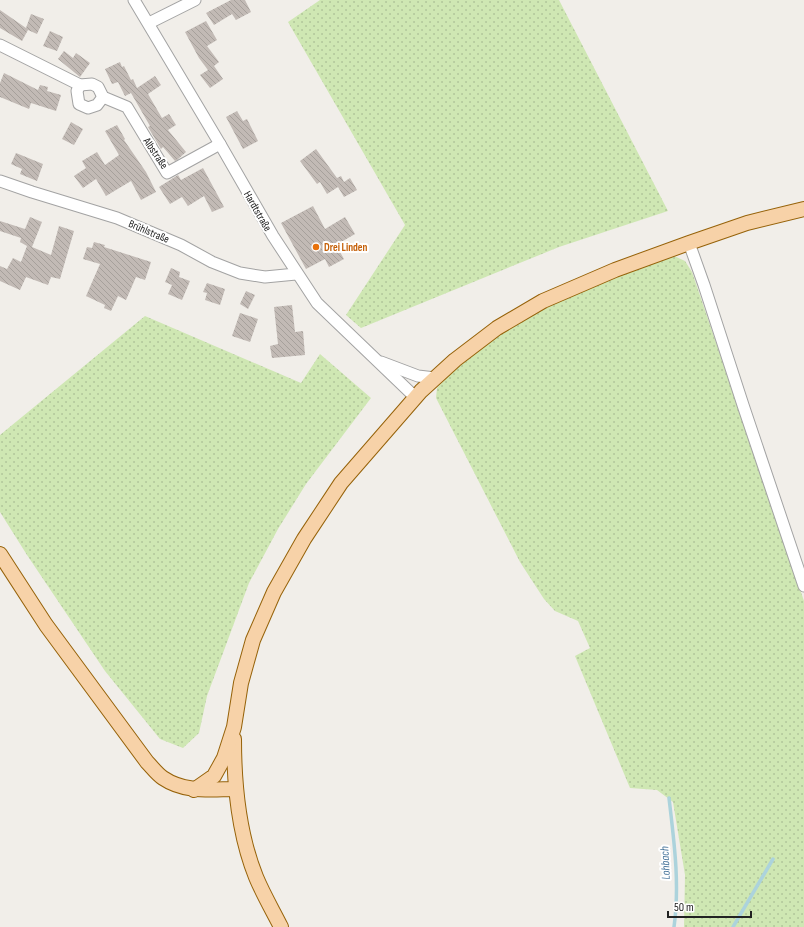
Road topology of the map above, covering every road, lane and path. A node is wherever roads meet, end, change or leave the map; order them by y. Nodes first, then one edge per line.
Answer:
1 (134, 0) edge
2 (195, 0) edge
3 (149, 23) junction
4 (0, 46) edge
5 (80, 85) junction
6 (103, 97) junction
7 (220, 144) junction
8 (0, 181) edge
9 (804, 209) edge
10 (689, 243) junction
11 (296, 274) junction
12 (376, 360) junction
13 (435, 378) junction
14 (415, 398) junction
15 (0, 554) edge
16 (804, 586) edge
17 (234, 727) junction
18 (236, 789) junction
19 (194, 790) junction
20 (281, 927) edge

1 - 3 street, Hardtstraße
2 - 3 street
3 - 7 street, Hardtstraße
4 - 5 street, Albstraße
5 - 6 street, Albstraße
5 - 6 street
6 - 7 street, Albstraße
7 - 11 street, Hardtstraße
8 - 11 street, Brühlstraße
9 - 10 main road
10 - 13 main road
10 - 16 street
11 - 12 street, Hardtstraße
12 - 13 street
12 - 14 street, Hardtstraße
13 - 14 main road
14 - 17 main road
15 - 19 main road
17 - 18 main road
17 - 19 main road
18 - 19 main road
18 - 20 main road

